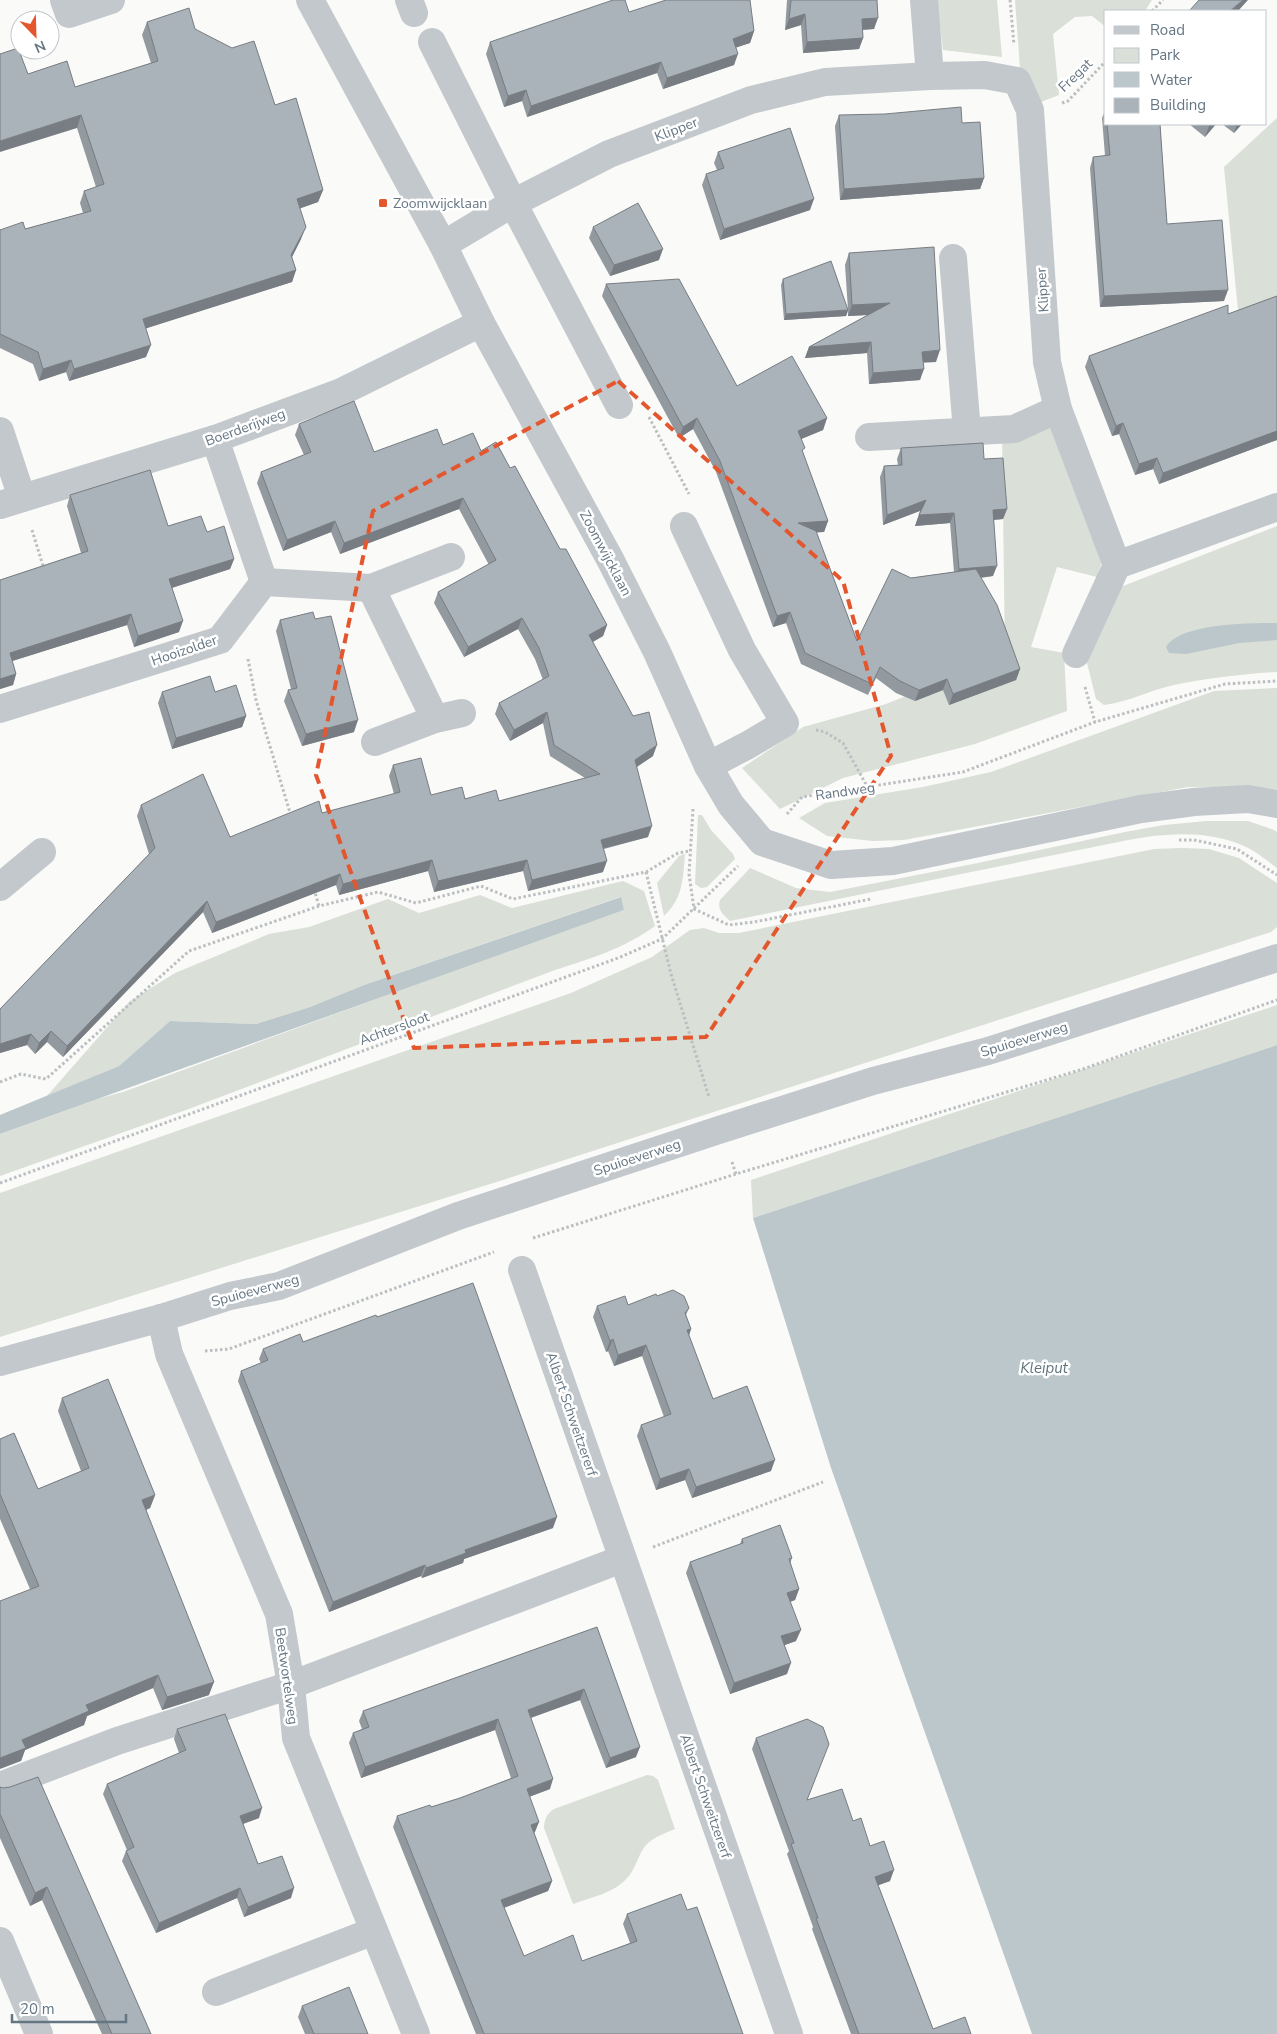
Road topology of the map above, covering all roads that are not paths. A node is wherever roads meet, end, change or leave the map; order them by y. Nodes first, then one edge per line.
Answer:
1 (64, 0) edge
2 (111, 0) edge
3 (310, 0) edge
4 (924, 0) edge
5 (432, 42) dead end
6 (930, 76) junction
7 (512, 203) junction
8 (443, 246) junction
9 (954, 258) dead end
10 (481, 323) junction
11 (619, 405) road end
12 (1058, 409) junction
13 (0, 431) edge
14 (967, 432) junction
15 (869, 437) dead end
16 (214, 439) junction
17 (11, 501) edge
18 (1277, 507) edge
19 (684, 526) road end
20 (451, 557) dead end
21 (1117, 565) junction
22 (264, 582) junction
23 (371, 588) junction
24 (1076, 654) dead end
25 (0, 709) edge
26 (462, 713) dead end
27 (435, 719) junction
28 (375, 742) dead end
29 (708, 766) junction
30 (1277, 804) edge
31 (42, 852) dead end
32 (0, 887) edge
33 (1277, 958) edge
34 (522, 1270) dead end
35 (161, 1318) junction
36 (0, 1362) edge
37 (622, 1559) junction
38 (291, 1685) junction
39 (0, 1786) edge
40 (374, 1931) junction
41 (0, 1941) edge
42 (216, 1992) dead end
43 (39, 2034) edge
44 (416, 2034) edge
45 (789, 2034) edge

1 - 2 street
3 - 8 street, Zoomwijcklaan
4 - 6 street
5 - 7 street
6 - 7 street, Klipper
6 - 12 street, Klipper
7 - 8 street, Klipper
7 - 11 street
8 - 10 street, Zoomwijcklaan
9 - 14 street
10 - 16 street, Boerderijweg
10 - 29 street, Zoomwijcklaan
12 - 14 street
12 - 21 street, Klipper
13 - 17 street
14 - 15 street
16 - 17 street, Boerderijweg
16 - 22 street
18 - 21 street
19 - 29 street
20 - 23 street
21 - 24 street
22 - 23 street
22 - 25 street, Hooizolder
23 - 27 street
26 - 27 street
27 - 28 street
29 - 30 street, Zoomwijcklaan
31 - 32 street
33 - 35 street, Spuioeverweg
34 - 37 street, Albert Schweitzererf
35 - 36 street, Spuioeverweg
35 - 38 street, Beetwortelweg
37 - 38 street
37 - 45 street, Albert Schweitzererf
38 - 39 street
38 - 40 street, Beetwortelweg
40 - 42 street
40 - 44 street, Beetwortelweg
41 - 43 street

